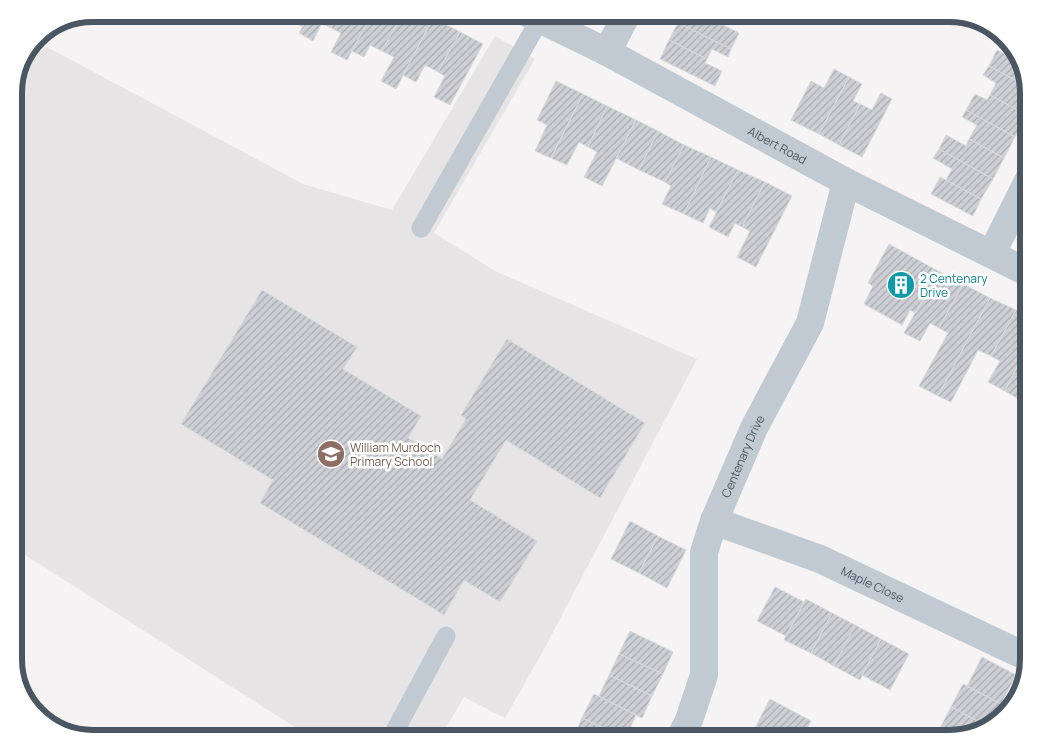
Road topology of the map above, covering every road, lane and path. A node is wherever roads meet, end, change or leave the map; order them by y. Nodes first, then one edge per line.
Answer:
1 (532, 22) edge
2 (545, 22) edge
3 (623, 22) edge
4 (607, 52) junction
5 (846, 182) junction
6 (1020, 197) edge
7 (421, 228) dead end
8 (992, 253) junction
9 (1020, 268) edge
10 (714, 520) junction
11 (446, 636) dead end
12 (1020, 654) edge
13 (394, 730) edge
14 (684, 730) edge

1 - 7 lane
2 - 4 street, Albert Road
3 - 4 street
4 - 5 street, Albert Road
5 - 8 street, Albert Road
5 - 10 street, Centenary Drive
6 - 8 street
8 - 9 street, Albert Road
10 - 12 street, Maple Close
10 - 14 street, Centenary Drive
11 - 13 lane

